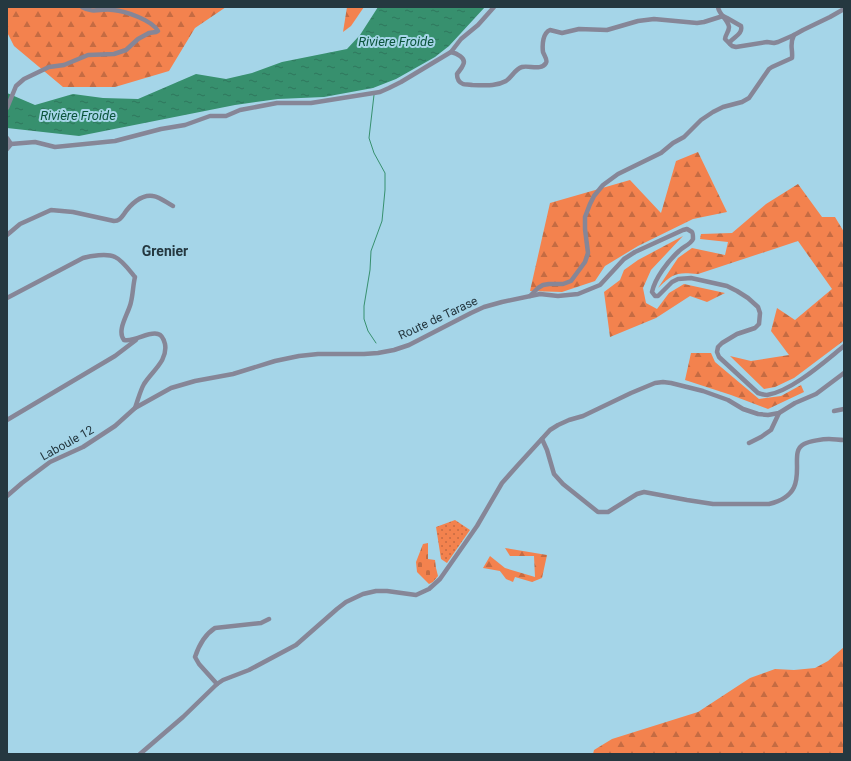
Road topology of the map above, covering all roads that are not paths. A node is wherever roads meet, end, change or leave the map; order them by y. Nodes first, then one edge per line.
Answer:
1 (82, 7) edge
2 (494, 7) edge
3 (718, 7) edge
4 (844, 9) edge
5 (723, 16) junction
6 (794, 35) junction
7 (730, 44) junction
8 (451, 52) junction
9 (7, 108) edge
10 (7, 138) edge
11 (11, 144) junction
12 (7, 149) edge
13 (174, 206) dead end
14 (7, 235) edge
15 (530, 296) junction
16 (7, 298) edge
17 (139, 338) junction
18 (844, 346) edge
19 (844, 373) edge
20 (135, 408) junction
21 (844, 409) edge
22 (834, 411) dead end
23 (779, 413) junction
24 (7, 420) edge
25 (542, 439) junction
26 (844, 440) edge
27 (749, 443) dead end
28 (7, 496) edge
29 (269, 619) dead end
30 (216, 684) junction
31 (140, 754) edge

1 - 9 street
2 - 8 street
3 - 5 street
4 - 6 street
5 - 7 street
5 - 7 street
5 - 8 street
6 - 7 street
6 - 15 street
8 - 11 street
10 - 11 street
11 - 12 street
13 - 14 street
15 - 18 street, Route de Tarase
15 - 20 street, Route de Tarase
16 - 17 street
17 - 20 street
17 - 24 street
19 - 23 street
20 - 28 street, Laboule 12
21 - 22 street
23 - 25 street
23 - 27 street
25 - 26 street
25 - 30 street
29 - 30 street
30 - 31 street

